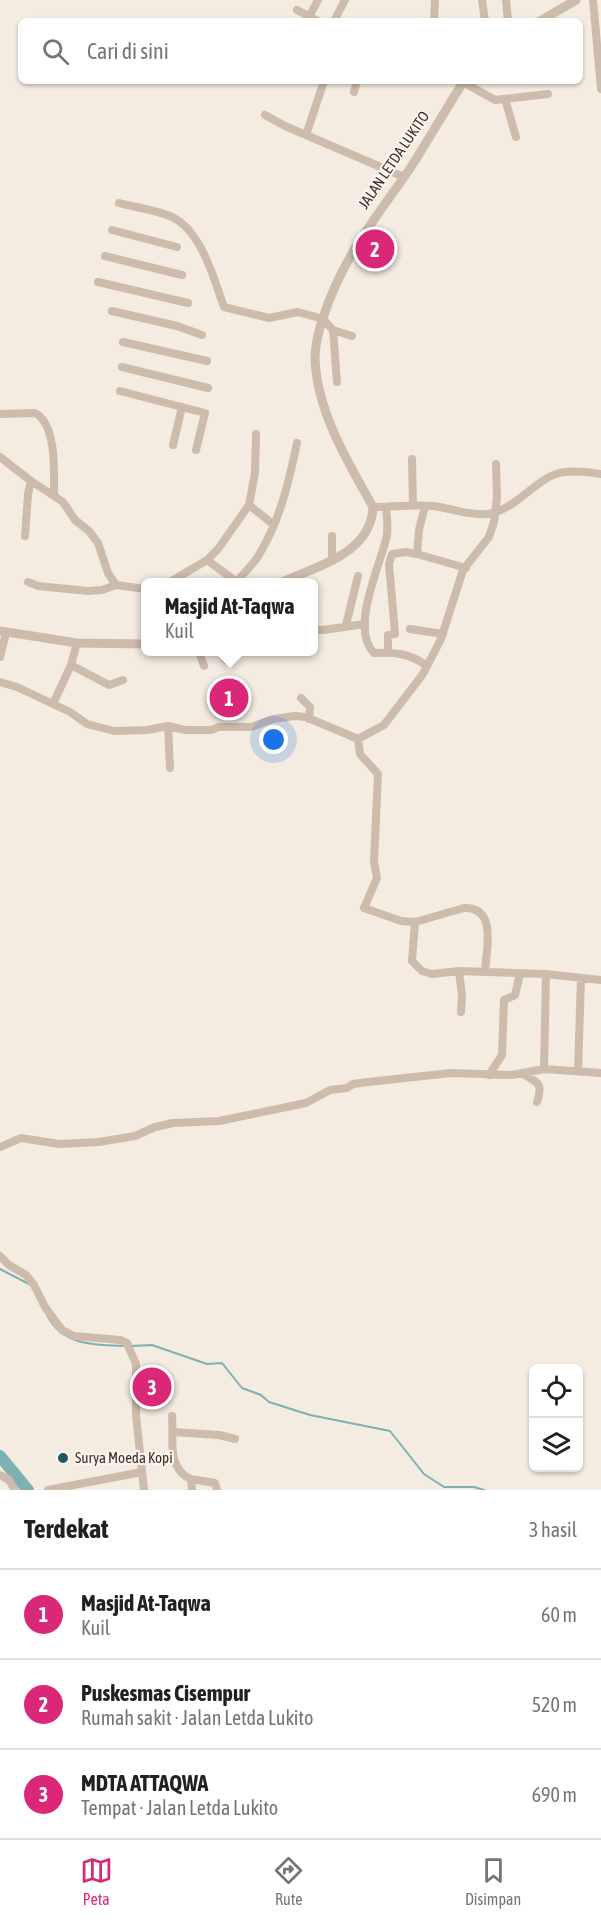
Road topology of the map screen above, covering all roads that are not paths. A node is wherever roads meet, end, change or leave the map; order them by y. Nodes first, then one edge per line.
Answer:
1 (318, 0) edge
2 (345, 0) edge
3 (435, 0) edge
4 (482, 0) edge
5 (506, 0) edge
6 (576, 0) edge
7 (593, 0) edge
8 (297, 10) dead end
9 (309, 17) joint
10 (336, 18) edge
11 (434, 18) edge
12 (485, 18) edge
13 (508, 18) edge
14 (551, 18) edge
15 (323, 84) edge
16 (356, 84) edge
17 (462, 84) edge
18 (469, 84) edge
19 (601, 89) edge
20 (354, 92) dead end
21 (548, 94) dead end
22 (504, 99) junction
23 (266, 115) dead end
24 (306, 135) junction
25 (516, 137) dead end
26 (404, 177) junction
27 (119, 203) dead end
28 (112, 230) dead end
29 (177, 247) dead end
30 (105, 256) dead end
31 (182, 275) dead end
32 (98, 282) dead end
33 (188, 303) dead end
34 (323, 319) junction
35 (333, 330) junction
36 (189, 331) junction
37 (202, 335) dead end
38 (352, 336) dead end
39 (123, 342) dead end
40 (207, 361) dead end
41 (122, 367) dead end
42 (337, 382) dead end
43 (208, 388) dead end
44 (120, 391) dead end
45 (182, 407) junction
46 (0, 414) edge
47 (256, 434) dead end
48 (297, 443) dead end
49 (173, 445) dead end
50 (196, 450) dead end
51 (0, 457) edge
52 (412, 459) dead end
53 (496, 464) dead end
54 (601, 474) edge
55 (31, 481) junction
56 (54, 495) junction
57 (413, 504) junction
58 (249, 505) junction
59 (425, 506) junction
60 (373, 507) junction
61 (386, 507) junction
62 (496, 512) junction
63 (274, 525) junction
64 (25, 536) dead end
65 (332, 536) dead end
66 (417, 554) junction
67 (207, 560) junction
68 (332, 560) junction
69 (466, 568) junction
70 (357, 576) dead end
71 (177, 578) edge
72 (232, 578) edge
73 (240, 578) edge
74 (291, 578) edge
75 (28, 582) dead end
76 (116, 585) junction
77 (141, 588) edge
78 (365, 624) junction
79 (346, 626) junction
80 (410, 629) dead end
81 (318, 630) edge
82 (3, 632) edge
83 (443, 634) junction
84 (77, 643) junction
85 (141, 644) edge
86 (388, 652) junction
87 (201, 656) edge
88 (223, 656) edge
89 (0, 657) edge
90 (226, 660) dead end
91 (71, 665) junction
92 (204, 666) dead end
93 (427, 666) junction
94 (123, 680) dead end
95 (0, 682) edge
96 (301, 699) dead end
97 (53, 704) junction
98 (252, 717) dead end
99 (309, 719) junction
100 (168, 726) junction
101 (251, 727) junction
102 (358, 739) junction
103 (170, 768) dead end
104 (415, 922) junction
105 (459, 970) junction
106 (484, 972) junction
107 (520, 974) junction
108 (546, 974) junction
109 (580, 979) junction
110 (601, 980) edge
111 (461, 1012) dead end
112 (544, 1069) junction
113 (578, 1071) junction
114 (522, 1073) junction
115 (601, 1073) edge
116 (489, 1075) junction
117 (537, 1102) dead end
118 (0, 1147) edge
119 (0, 1256) edge
120 (172, 1416) dead end
121 (173, 1432) junction
122 (235, 1439) dead end
123 (142, 1472) junction
124 (0, 1474) edge
125 (191, 1479) junction
126 (15, 1490) edge
127 (48, 1490) edge
128 (144, 1490) edge
129 (192, 1490) edge
130 (217, 1490) edge

1 - 9 street
2 - 10 street
3 - 11 street
4 - 12 street
5 - 13 street
6 - 14 street
7 - 19 street
8 - 9 street
15 - 24 street
16 - 20 street
17 - 26 street, JALAN LETDA LUKITO
18 - 22 street
21 - 22 street
22 - 25 street
23 - 24 street
24 - 26 street
26 - 34 street, JALAN LETDA LUKITO
27 - 34 street
28 - 29 street
30 - 31 street
32 - 33 street
34 - 35 street
34 - 60 street, JALAN LETDA LUKITO
35 - 38 street
35 - 42 street
36 - 36 street
36 - 37 street
39 - 40 street
41 - 43 street
44 - 45 street
45 - 49 street
45 - 50 street
46 - 56 street
47 - 58 street
48 - 63 street
51 - 55 street
52 - 57 street
53 - 62 street
54 - 62 street
55 - 56 street
55 - 64 street
56 - 76 street
57 - 59 street
57 - 61 street
58 - 63 street
58 - 67 street
59 - 62 street
59 - 66 street
60 - 61 street
60 - 68 street
61 - 78 street
62 - 69 street
63 - 73 street
65 - 68 street
66 - 69 street
66 - 86 street
67 - 71 street
67 - 72 street
68 - 74 street
69 - 83 street
70 - 79 street
75 - 76 street
76 - 77 street
78 - 79 street
78 - 86 street
79 - 81 street
80 - 83 street
82 - 84 street
82 - 89 street
83 - 93 street
84 - 85 street
84 - 91 street
86 - 93 street
87 - 92 street
88 - 90 street
91 - 94 street
91 - 97 street
93 - 102 street
95 - 97 street
96 - 99 street
97 - 100 street
98 - 101 street
99 - 101 street
99 - 102 street
100 - 101 street
100 - 103 street
102 - 104 street
104 - 105 street
104 - 106 street
105 - 106 street
105 - 111 street
106 - 107 street
107 - 108 street
107 - 116 street
108 - 109 street
108 - 112 street
109 - 110 street
109 - 113 street
112 - 113 street
112 - 114 street
113 - 115 street
114 - 116 street
114 - 117 street
116 - 118 street
119 - 123 street
120 - 121 street
121 - 122 street
121 - 125 street
123 - 127 street
123 - 128 street
124 - 126 street
125 - 129 street
125 - 130 street

